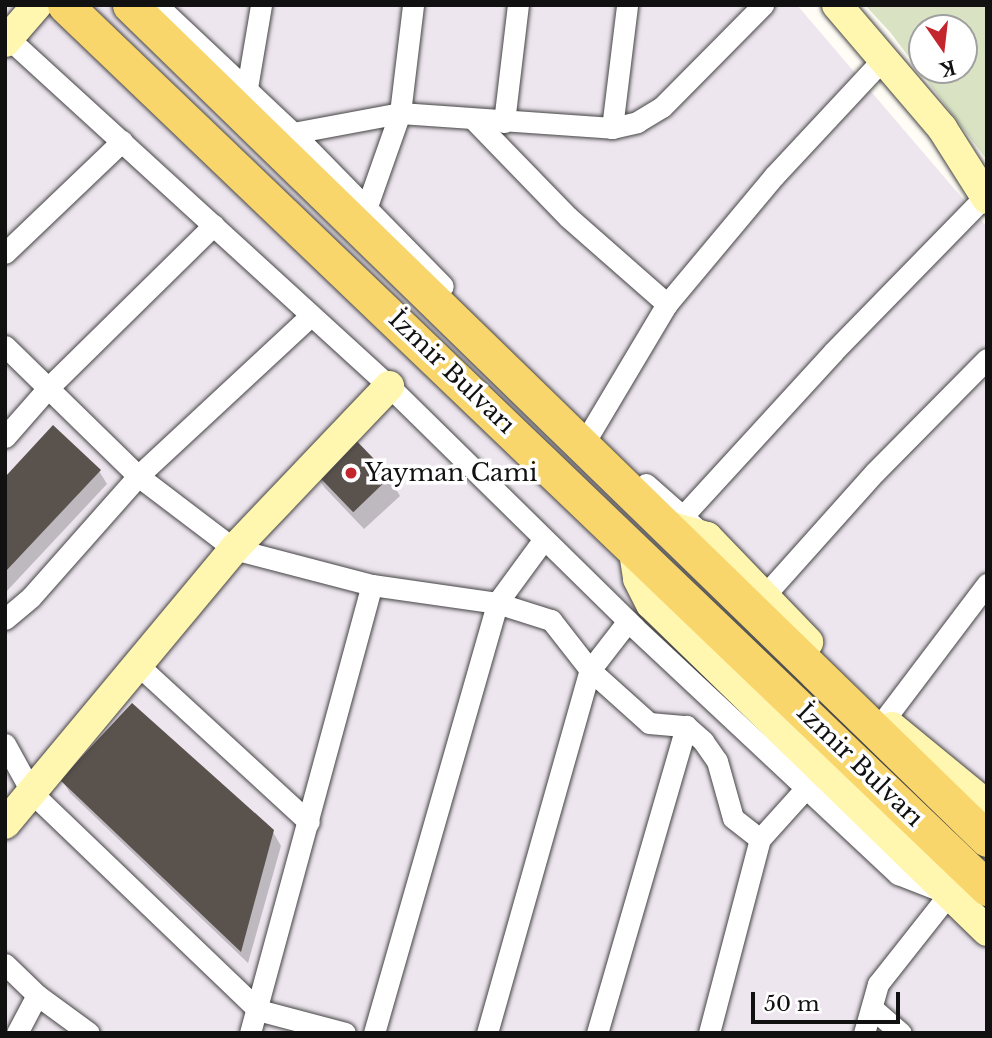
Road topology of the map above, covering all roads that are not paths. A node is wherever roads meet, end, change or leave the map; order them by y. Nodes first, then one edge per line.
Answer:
1 (37, 5) edge
2 (65, 5) edge
3 (130, 5) edge
4 (158, 5) edge
5 (261, 5) edge
6 (413, 5) edge
7 (518, 5) edge
8 (627, 5) edge
9 (763, 5) edge
10 (837, 5) edge
11 (7, 40) edge
12 (883, 59) junction
13 (247, 88) junction
14 (400, 113) junction
15 (473, 119) junction
16 (504, 122) junction
17 (612, 128) junction
18 (293, 133) junction
19 (122, 141) junction
20 (986, 198) edge
21 (366, 209) junction
22 (214, 225) junction
23 (5, 253) edge
24 (667, 304) junction
25 (311, 314) junction
26 (5, 346) edge
27 (987, 359) edge
28 (389, 386) junction
29 (49, 387) junction
30 (590, 433) junction
31 (5, 437) edge
32 (138, 476) junction
33 (674, 521) junction
34 (544, 539) junction
35 (633, 547) junction
36 (234, 549) junction
37 (987, 584) edge
38 (372, 585) junction
39 (764, 596) junction
40 (497, 603) junction
41 (5, 619) edge
42 (628, 621) junction
43 (138, 665) junction
44 (590, 670) junction
45 (884, 720) junction
46 (686, 726) junction
47 (5, 744) edge
48 (806, 788) junction
49 (33, 793) junction
50 (987, 804) edge
51 (309, 822) junction
52 (5, 824) edge
53 (760, 839) junction
54 (987, 839) edge
55 (987, 888) edge
56 (949, 894) junction
57 (987, 931) edge
58 (5, 964) edge
59 (37, 995) junction
60 (872, 1008) junction
61 (258, 1010) junction
62 (87, 1032) edge
63 (16, 1033) edge
64 (250, 1033) edge
65 (345, 1033) edge
66 (374, 1033) edge
67 (487, 1033) edge
68 (597, 1033) edge
69 (709, 1033) edge
70 (864, 1033) edge
71 (901, 1033) edge

1 - 11 main road
2 - 35 main road, İzmir Bulvarı
3 - 33 main road, İzmir Bulvarı
4 - 13 street
5 - 13 street
6 - 14 street
7 - 16 street
8 - 17 street
9 - 17 street
10 - 12 main road
11 - 19 street
12 - 20 main road
12 - 24 street
13 - 18 street
14 - 15 street
14 - 18 street
14 - 21 street
15 - 16 street
15 - 24 street
16 - 17 street
18 - 21 street
19 - 22 street
19 - 23 street
20 - 33 street
21 - 30 street
22 - 25 street
22 - 29 street
24 - 30 street
25 - 28 street
25 - 32 street
26 - 29 street
27 - 39 street
28 - 34 street
28 - 36 main road
29 - 31 street
29 - 32 street
30 - 33 street
32 - 36 street
32 - 41 street
33 - 39 main road
33 - 54 main road, İzmir Bulvarı
34 - 40 street
34 - 42 street
35 - 55 main road, İzmir Bulvarı
35 - 56 main road
36 - 38 street
36 - 43 main road
37 - 45 street
38 - 40 street
38 - 51 street
39 - 45 main road
40 - 44 street
40 - 66 street
42 - 44 street
42 - 48 street
43 - 49 main road
43 - 51 street
44 - 46 street
44 - 67 street
45 - 50 main road
46 - 53 street
46 - 68 street
47 - 49 street
48 - 53 street
48 - 56 street
49 - 52 main road
49 - 61 street
51 - 61 street
53 - 69 street
56 - 57 main road
56 - 60 street
58 - 59 street
59 - 62 street
59 - 63 street
60 - 70 street
60 - 71 street
61 - 64 street
61 - 65 street

